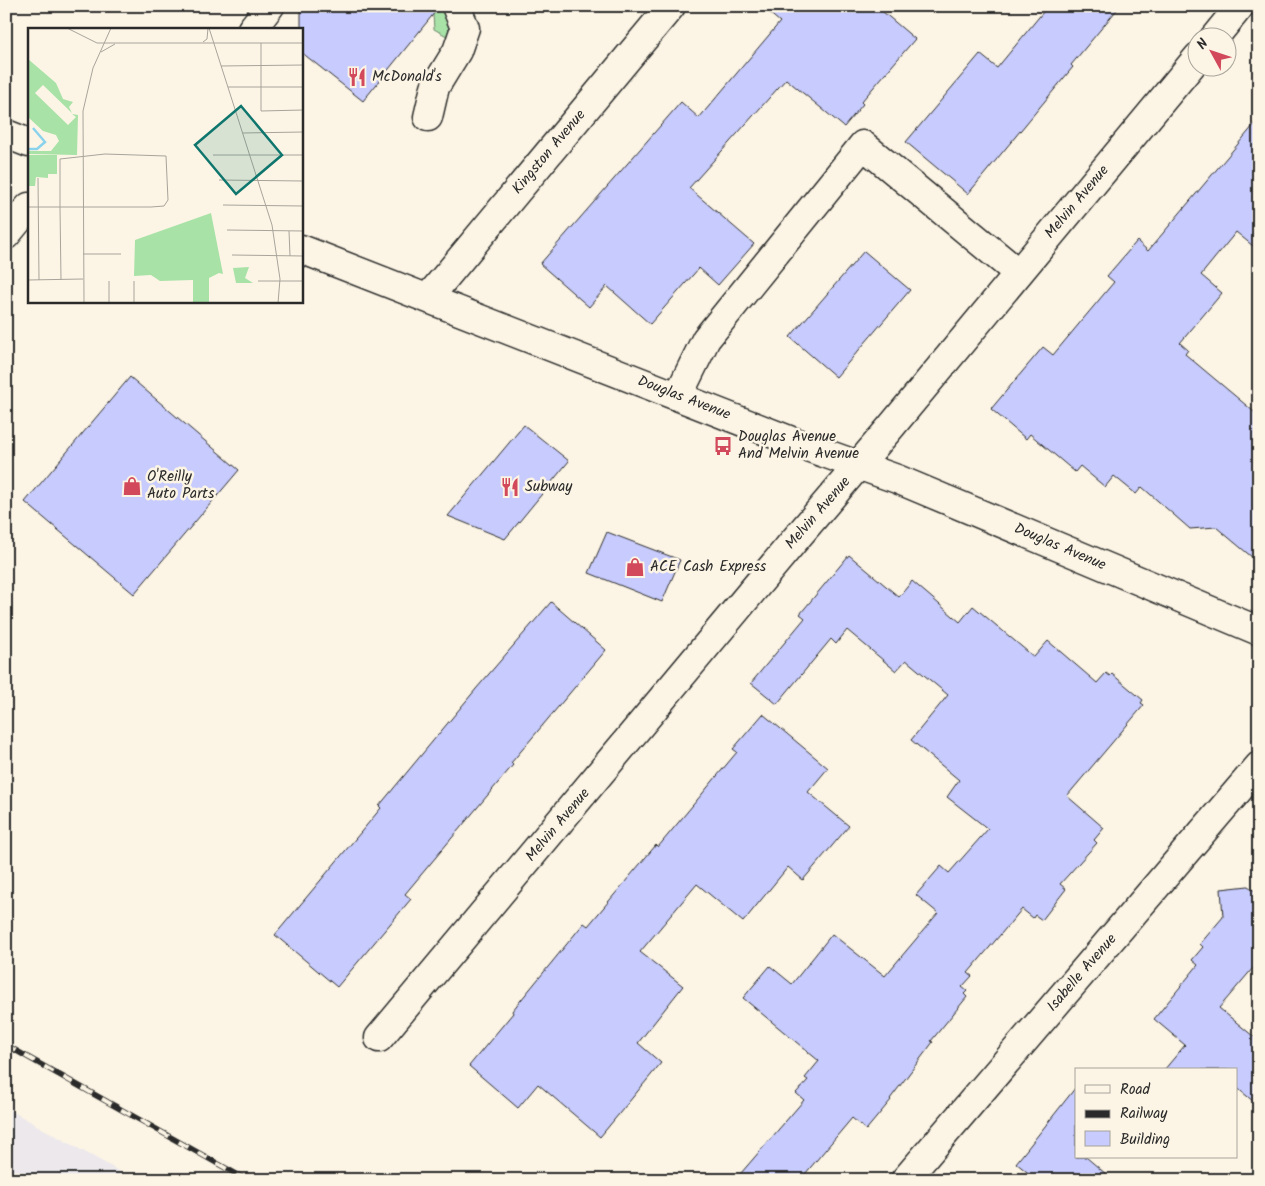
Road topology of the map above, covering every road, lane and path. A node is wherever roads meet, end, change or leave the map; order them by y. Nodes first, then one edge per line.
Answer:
1 (270, 6) edge
2 (671, 6) edge
3 (1240, 6) edge
4 (465, 13) edge
5 (253, 28) edge
6 (1222, 28) edge
7 (1188, 69) edge
8 (428, 117) dead end
9 (6, 134) edge
10 (28, 143) edge
11 (28, 208) edge
12 (6, 235) edge
13 (302, 249) edge
14 (1018, 273) junction
15 (428, 298) junction
16 (678, 396) junction
17 (858, 466) junction
18 (1259, 631) edge
19 (1259, 766) edge
20 (380, 1038) dead end
21 (905, 1180) edge

1 - 5 street
2 - 15 street, Kingston Avenue
3 - 6 street
4 - 8 street
7 - 14 street, Melvin Avenue
9 - 10 street
11 - 12 street
13 - 15 street, Douglas Avenue
14 - 16 street
14 - 17 street, Melvin Avenue
15 - 16 street, Douglas Avenue
16 - 17 street, Douglas Avenue
17 - 18 street, Douglas Avenue
17 - 20 street, Melvin Avenue
19 - 21 street, Isabelle Avenue

